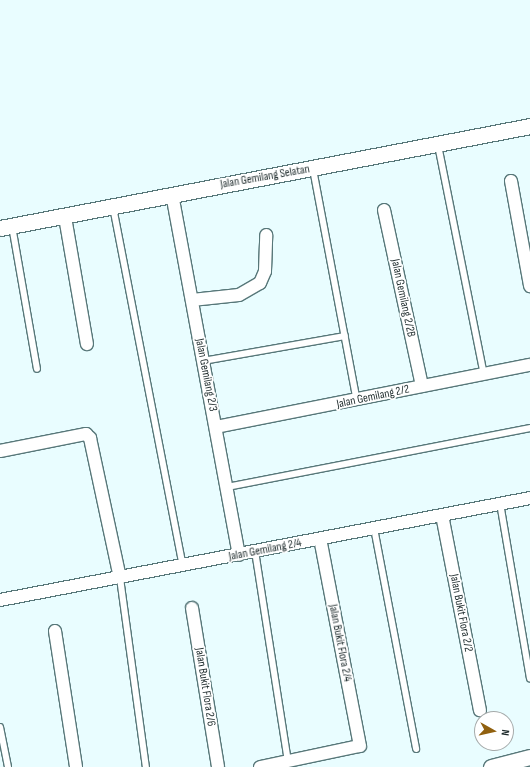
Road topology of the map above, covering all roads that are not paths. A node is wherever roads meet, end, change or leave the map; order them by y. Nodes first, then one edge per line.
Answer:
1 (530, 126) edge
2 (438, 145) junction
3 (313, 169) junction
4 (511, 181) dead end
5 (172, 194) junction
6 (113, 207) junction
7 (384, 210) dead end
8 (65, 217) junction
9 (6, 227) edge
10 (266, 235) dead end
11 (530, 286) edge
12 (192, 300) junction
13 (345, 336) junction
14 (87, 344) dead end
15 (204, 361) junction
16 (530, 365) edge
17 (36, 369) dead end
18 (484, 375) junction
19 (422, 386) junction
20 (357, 401) junction
21 (216, 428) junction
22 (530, 428) edge
23 (0, 452) edge
24 (227, 487) junction
25 (530, 498) edge
26 (500, 503) junction
27 (442, 515) junction
28 (374, 528) junction
29 (320, 539) junction
30 (255, 552) junction
31 (240, 555) junction
32 (183, 566) junction
33 (120, 578) junction
34 (0, 600) edge
35 (192, 608) dead end
36 (55, 631) dead end
37 (530, 678) edge
38 (480, 710) dead end
39 (0, 727) edge
40 (416, 749) dead end
41 (530, 757) edge
42 (288, 761) junction
43 (8, 767) edge
44 (76, 767) edge
45 (146, 767) edge
46 (218, 767) edge
47 (260, 767) edge
48 (491, 767) edge

1 - 2 street, Jalan Gemilang Selatan
2 - 3 street, Jalan Gemilang Selatan
2 - 18 lane
3 - 5 street, Jalan Gemilang Selatan
3 - 13 lane
4 - 11 street
5 - 6 street, Jalan Gemilang Selatan
5 - 12 street, Jalan Gemilang 2/3
6 - 8 street, Jalan Gemilang Selatan
6 - 32 lane
7 - 19 street, Jalan Gemilang 2/2B
8 - 9 street, Jalan Gemilang Selatan
8 - 14 street
9 - 17 lane
10 - 12 street
12 - 15 street, Jalan Gemilang 2/3
13 - 15 lane
13 - 20 lane
15 - 21 street, Jalan Gemilang 2/3
16 - 18 street, Jalan Gemilang 2/2
18 - 19 street, Jalan Gemilang 2/2
19 - 20 street, Jalan Gemilang 2/2
20 - 21 street, Jalan Gemilang 2/2
21 - 24 street, Jalan Gemilang 2/3
22 - 24 lane
23 - 33 street
24 - 31 street, Jalan Gemilang 2/3
25 - 26 street, Jalan Gemilang 2/4
26 - 27 street, Jalan Gemilang 2/4
26 - 37 lane
27 - 28 street, Jalan Gemilang 2/4
27 - 38 street, Jalan Bukit Flora 2/2
28 - 29 street, Jalan Gemilang 2/4
28 - 40 lane
29 - 30 street, Jalan Gemilang 2/4
29 - 42 street, Jalan Bukit Flora 2/4
30 - 31 street, Jalan Gemilang 2/4
30 - 42 lane
31 - 32 street, Jalan Gemilang 2/4
32 - 33 street, Jalan Gemilang 2/4
33 - 34 street, Jalan Gemilang 2/4
33 - 45 lane
35 - 46 street, Jalan Bukit Flora 2/6
36 - 44 street
39 - 43 lane
41 - 48 street
42 - 47 street

